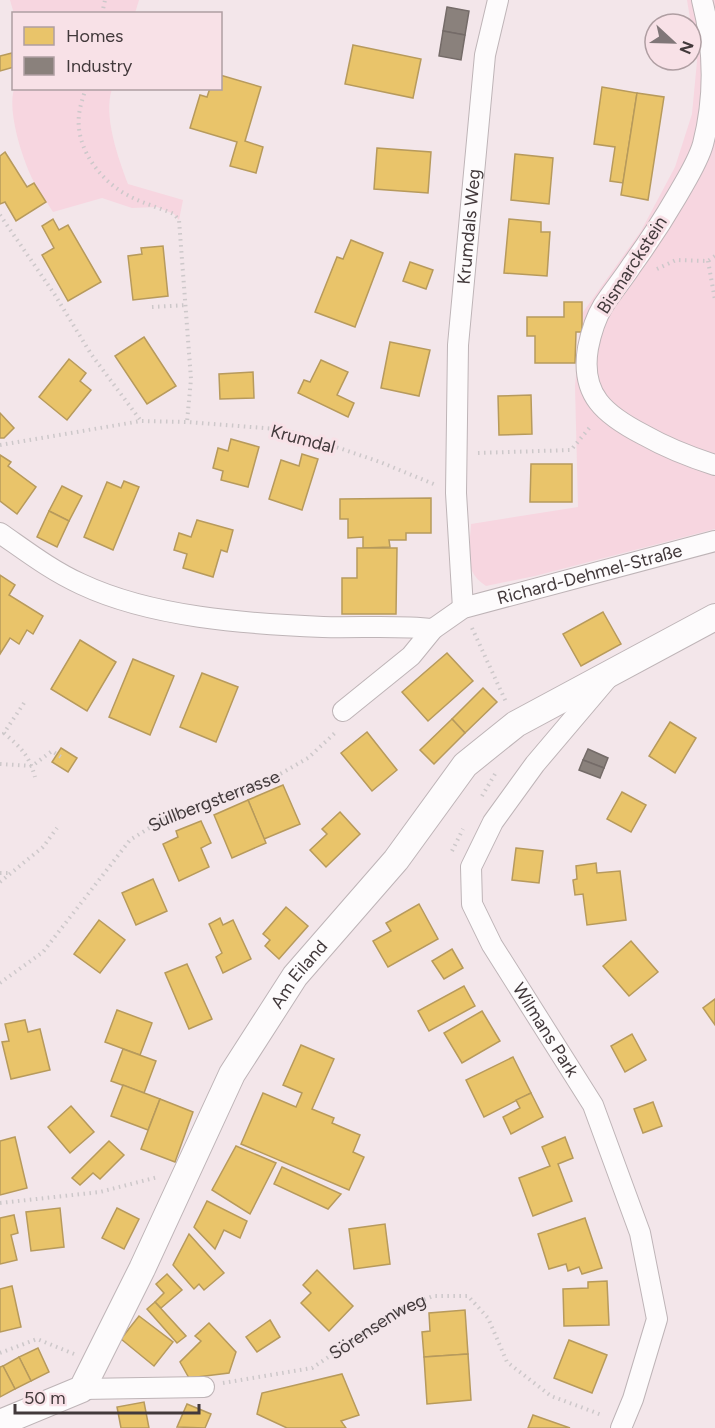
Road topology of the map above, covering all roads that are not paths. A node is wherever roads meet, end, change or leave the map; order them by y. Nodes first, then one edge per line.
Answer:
1 (498, 0) edge
2 (702, 0) edge
3 (715, 465) edge
4 (0, 533) edge
5 (715, 541) edge
6 (463, 608) junction
7 (715, 617) edge
8 (433, 629) junction
9 (615, 670) junction
10 (343, 711) road end
11 (204, 1387) road end
12 (82, 1389) junction
13 (0, 1423) edge
14 (622, 1426) edge

1 - 6 street, Krumdals Weg
2 - 3 street, Bismarckstein
4 - 8 street
5 - 6 street, Richard-Dehmel-Straße
6 - 8 street
7 - 9 street, Am Eiland
8 - 10 street
9 - 12 street, Am Eiland
9 - 14 street, Wilmans Park
11 - 12 street
12 - 13 street

